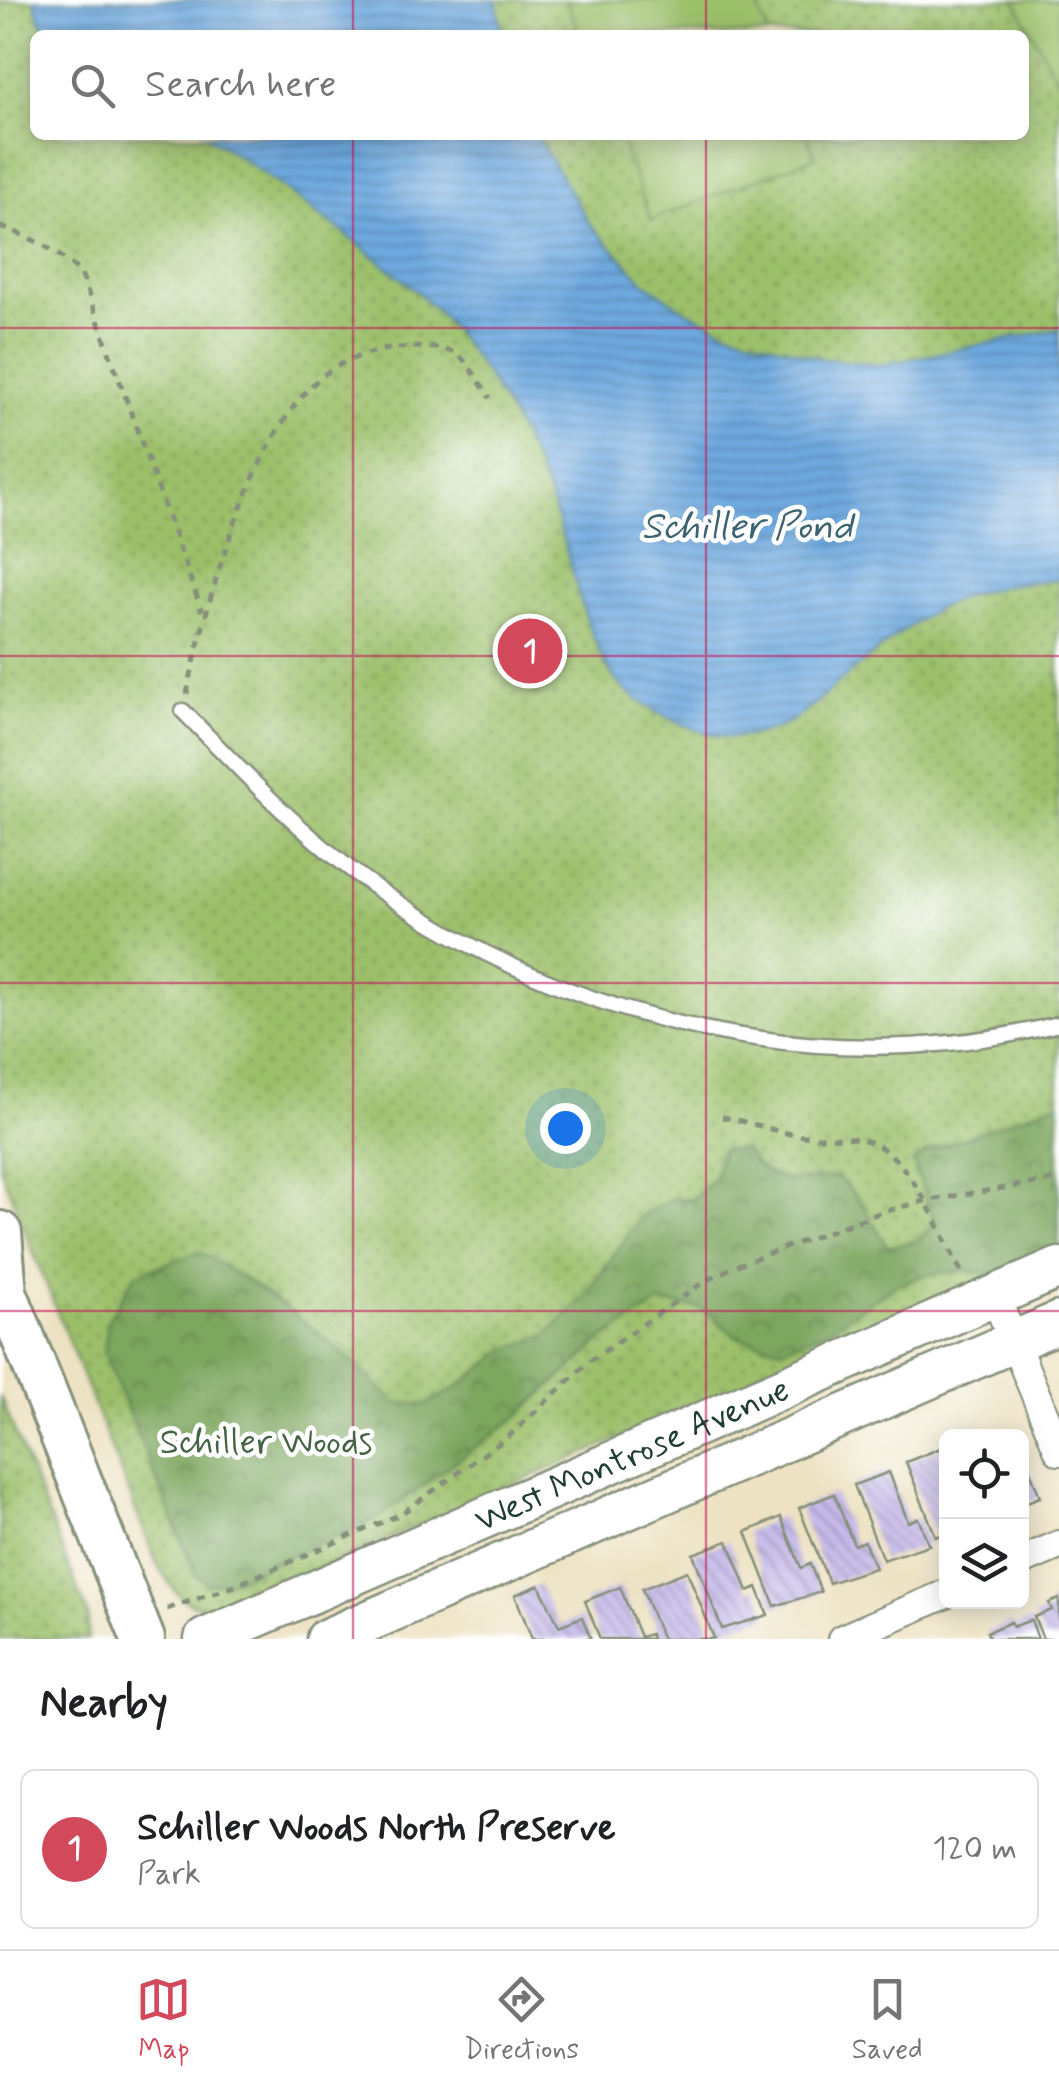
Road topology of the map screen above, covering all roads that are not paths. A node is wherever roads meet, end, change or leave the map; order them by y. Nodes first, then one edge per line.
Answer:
1 (183, 711) road end
2 (1059, 1024) edge
3 (0, 1233) edge
4 (1059, 1268) edge
5 (2, 1290) edge
6 (995, 1296) junction
7 (1059, 1322) edge
8 (1014, 1341) junction
9 (1059, 1451) edge
10 (1059, 1545) edge
11 (1029, 1559) edge
12 (939, 1597) edge
13 (143, 1639) edge
14 (206, 1639) edge
15 (327, 1639) edge
16 (842, 1639) edge

1 - 2 lane
3 - 5 main road
4 - 6 main road, West Montrose Avenue
5 - 13 main road
6 - 8 street
6 - 14 main road, West Montrose Avenue
7 - 8 main road, West Montrose Avenue
8 - 9 street
8 - 15 main road, West Montrose Avenue
10 - 11 street
12 - 16 street

